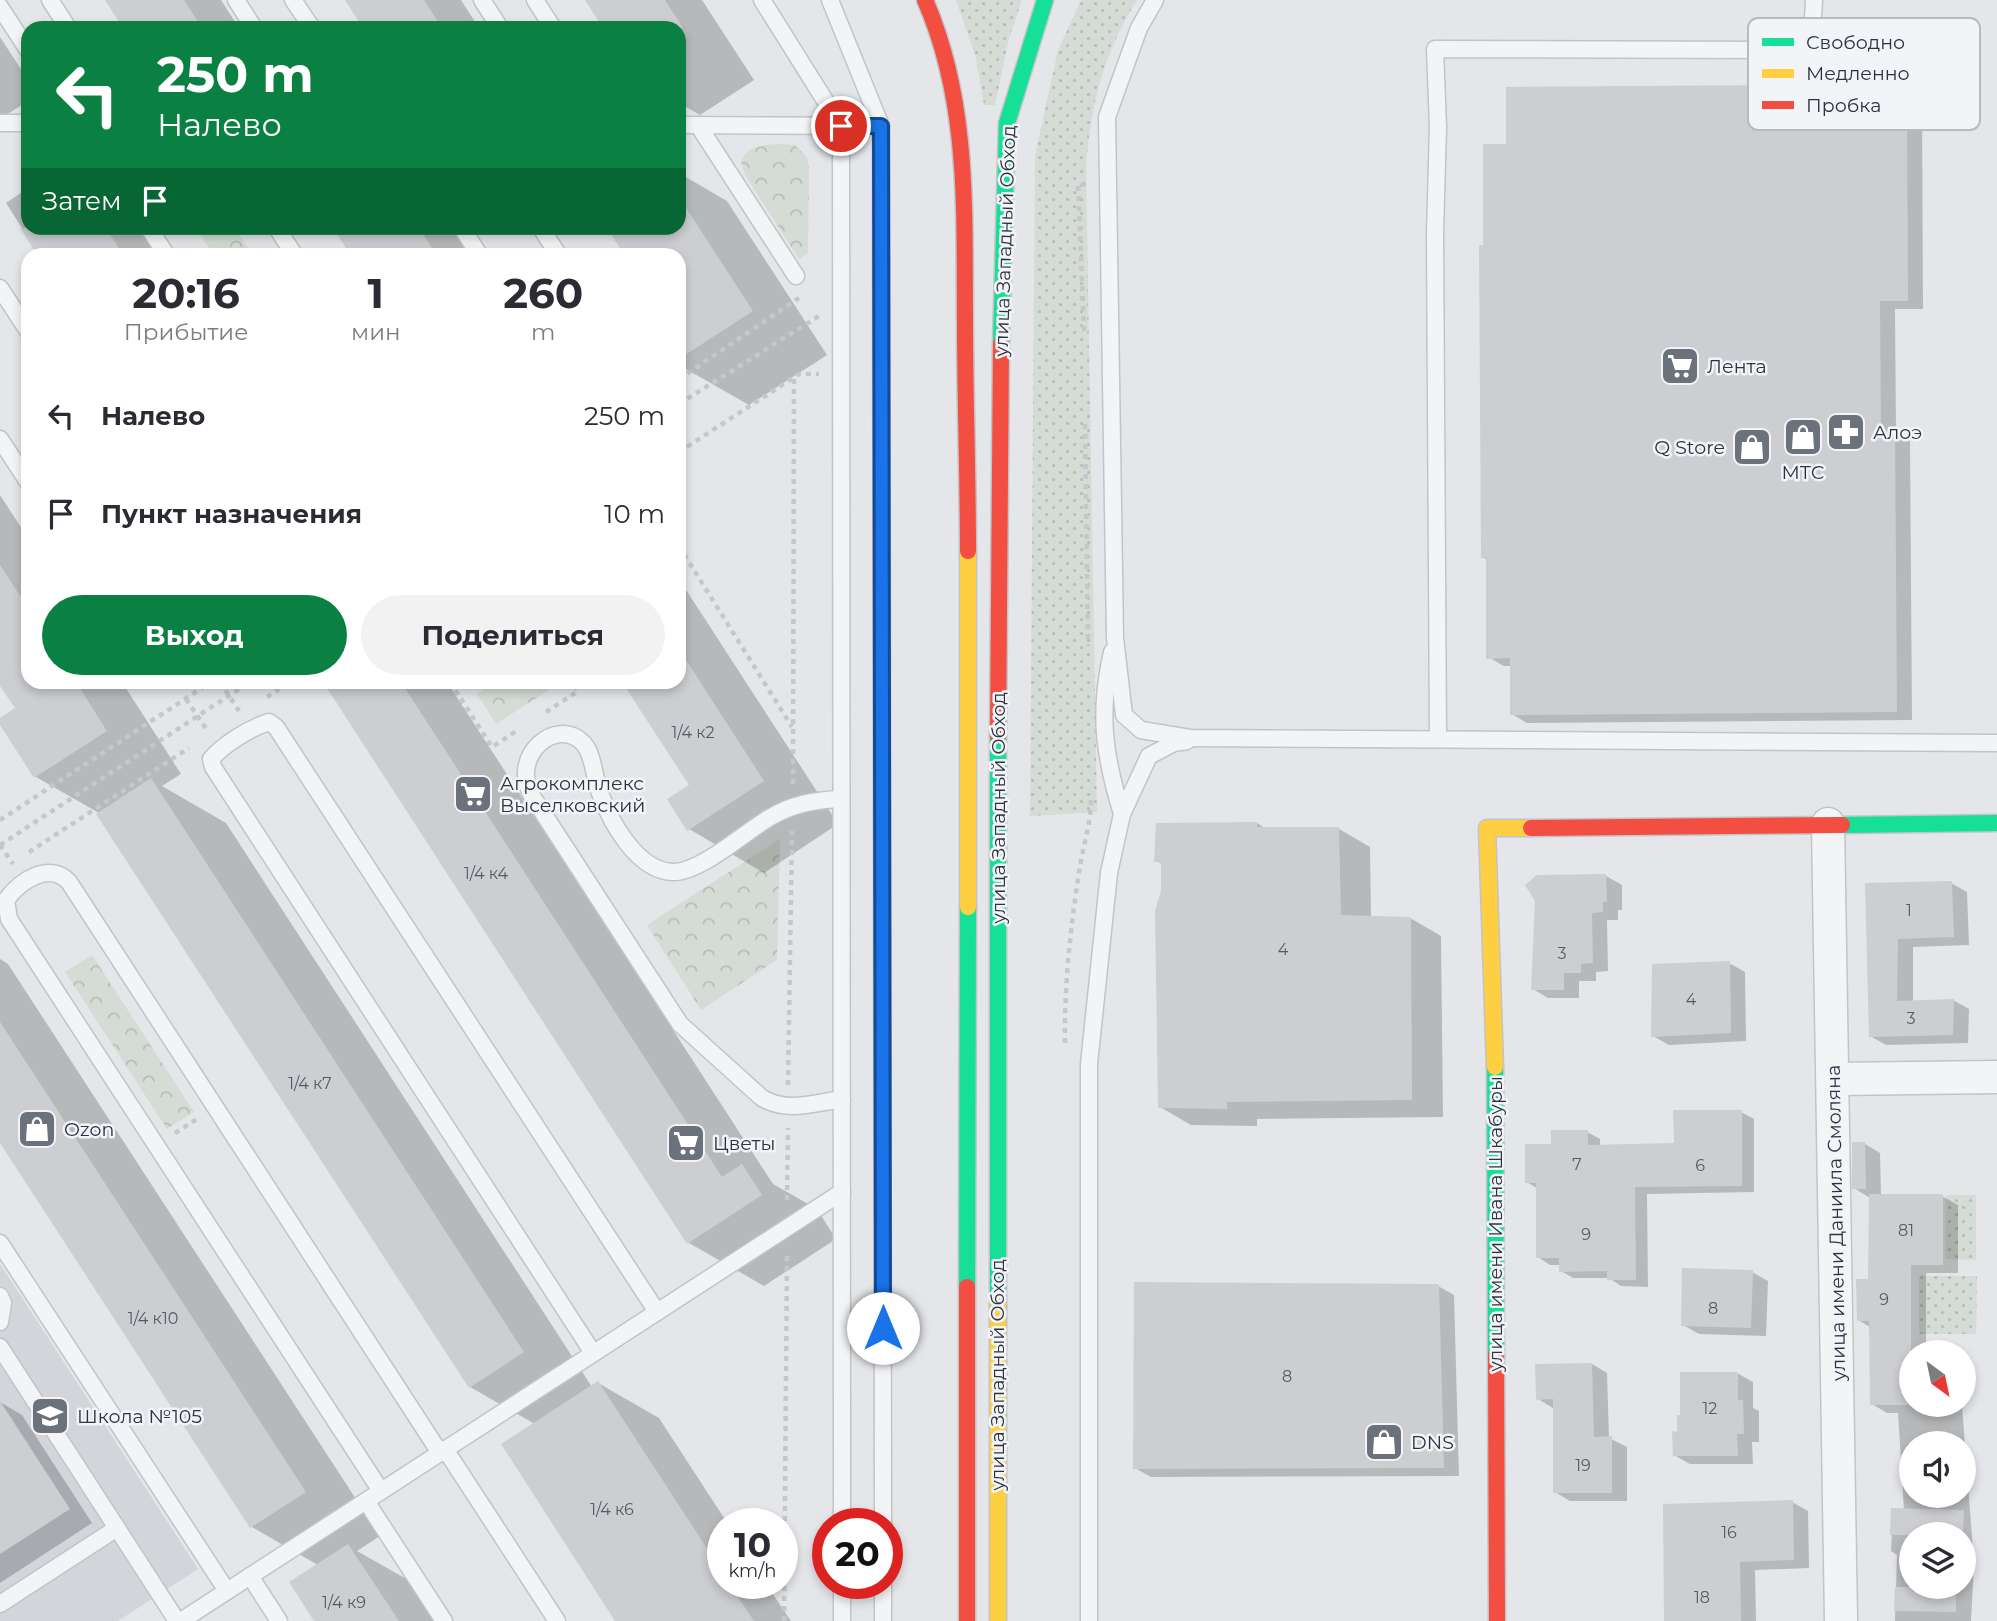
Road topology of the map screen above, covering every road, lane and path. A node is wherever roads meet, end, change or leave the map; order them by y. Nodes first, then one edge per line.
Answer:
1 (50, 0) edge
2 (236, 0) edge
3 (293, 0) edge
4 (482, 0) edge
5 (535, 0) edge
6 (762, 0) edge
7 (830, 0) edge
8 (925, 0) edge
9 (1045, 0) edge
10 (1155, 0) edge
11 (1814, 0) edge
12 (0, 6) edge
13 (1813, 18) edge
14 (64, 21) edge
15 (250, 21) edge
16 (307, 21) edge
17 (496, 21) edge
18 (548, 21) edge
19 (21, 39) edge
20 (1748, 50) edge
21 (0, 123) edge
22 (21, 123) edge
23 (686, 125) edge
24 (698, 125) junction
25 (841, 126) junction
26 (881, 126) junction
27 (1078, 184) dead end
28 (796, 276) joint
29 (0, 288) edge
30 (841, 316) junction
31 (21, 320) edge
32 (1084, 335) dead end
33 (686, 374) edge
34 (841, 374) junction
35 (794, 378) junction
36 (686, 399) edge
37 (1085, 415) dead end
38 (0, 439) edge
39 (686, 448) edge
40 (21, 471) edge
41 (686, 557) edge
42 (1115, 638) junction
43 (1088, 657) dead end
44 (198, 689) edge
45 (224, 689) edge
46 (240, 689) edge
47 (280, 689) edge
48 (455, 689) edge
49 (577, 689) edge
50 (229, 696) junction
51 (186, 699) junction
52 (260, 702) dead end
53 (251, 708) dead end
54 (241, 714) junction
55 (198, 716) junction
56 (538, 717) dead end
57 (235, 718) dead end
58 (528, 723) dead end
59 (219, 728) dead end
60 (793, 728) junction
61 (1203, 739) junction
62 (1438, 739) junction
63 (198, 742) dead end
64 (1997, 743) edge
65 (1090, 795) dead end
66 (841, 799) junction
67 (793, 806) junction
68 (1122, 814) junction
69 (0, 820) edge
70 (1997, 823) edge
71 (1828, 824) junction
72 (0, 845) edge
73 (6, 867) dead end
74 (1065, 1055) dead end
75 (1997, 1077) edge
76 (1834, 1079) junction
77 (842, 1099) junction
78 (215, 1107) junction
79 (789, 1107) junction
80 (156, 1146) junction
81 (842, 1192) junction
82 (787, 1228) junction
83 (0, 1242) edge
84 (0, 1296) edge
85 (657, 1312) junction
86 (0, 1322) edge
87 (0, 1347) edge
88 (593, 1353) junction
89 (443, 1451) junction
90 (381, 1491) junction
91 (366, 1501) junction
92 (842, 1508) edge
93 (883, 1508) edge
94 (117, 1528) junction
95 (250, 1576) junction
96 (227, 1591) junction
97 (842, 1599) edge
98 (883, 1599) edge
99 (0, 1604) edge
100 (179, 1621) edge
101 (279, 1621) edge
102 (444, 1621) edge
103 (557, 1621) edge
104 (784, 1621) edge
105 (842, 1621) edge
106 (883, 1621) edge
107 (967, 1621) edge
108 (998, 1621) edge
109 (1089, 1621) edge
110 (1497, 1621) edge
111 (1841, 1621) edge

1 - 14 lane
2 - 15 lane
3 - 16 lane
4 - 17 lane
5 - 18 lane
6 - 25 lane
7 - 26 lane
8 - 107 main road, улица Западный Обход
9 - 108 main road, улица Западный Обход
10 - 42 lane
11 - 13 lane
12 - 19 lane
20 - 62 lane
21 - 22 lane
23 - 24 lane
24 - 25 lane
24 - 28 lane
25 - 26 lane
25 - 30 lane
26 - 93 lane
27 - 32 path
28 - 33 path
29 - 31 lane
30 - 34 lane
30 - 36 path
34 - 35 path
34 - 66 lane
35 - 39 path
35 - 60 path
37 - 43 path
38 - 40 lane
41 - 60 path
42 - 61 lane
42 - 68 lane
44 - 51 path
45 - 50 path
46 - 50 path
47 - 52 path
48 - 58 path
49 - 56 path
50 - 54 path
50 - 55 path
51 - 55 path
51 - 69 path
53 - 54 path
54 - 57 path
55 - 59 path
55 - 72 path
60 - 67 path
61 - 62 lane
61 - 68 lane
62 - 64 lane
63 - 73 path
65 - 74 path
66 - 67 lane
66 - 77 lane
67 - 79 path
67 - 79 lane
68 - 109 lane
70 - 71 main road
71 - 76 street, улица имени Даниила Смоляна
71 - 110 main road, улица имени Ивана Шкабуры
75 - 76 street
76 - 111 street, улица имени Даниила Смоляна
77 - 79 lane
77 - 81 lane
78 - 80 path
78 - 80 lane
78 - 89 lane
79 - 82 path
80 - 90 lane
81 - 82 lane
81 - 92 lane
82 - 85 lane
82 - 104 path
83 - 96 lane
84 - 86 lane
85 - 88 lane
85 - 88 lane
87 - 94 lane
88 - 89 lane
89 - 90 lane
89 - 103 lane
90 - 91 lane
91 - 95 lane
91 - 102 lane
94 - 99 lane
94 - 100 lane
95 - 96 lane
95 - 101 lane
96 - 100 lane
97 - 105 lane
98 - 106 lane

